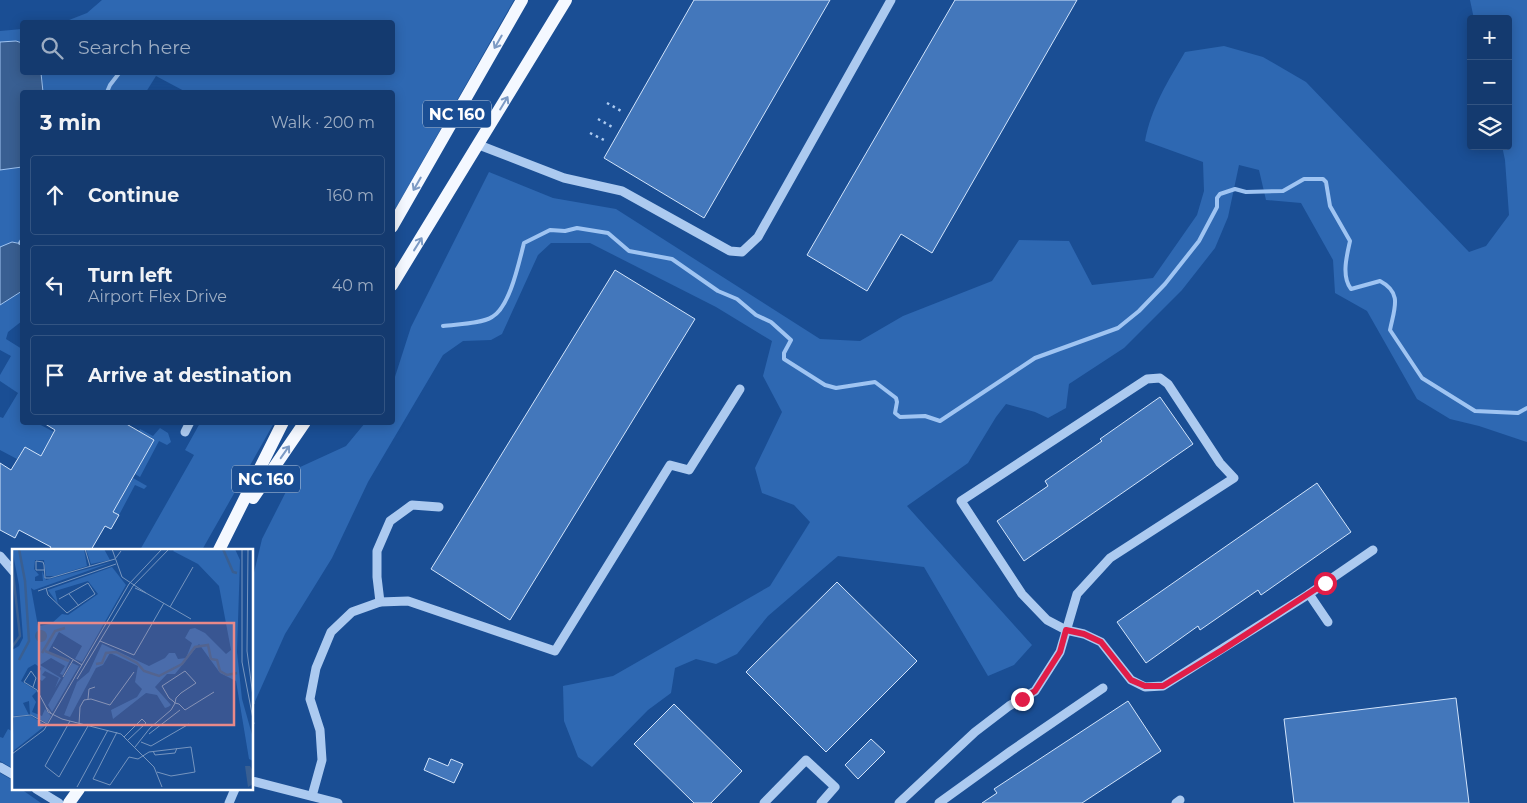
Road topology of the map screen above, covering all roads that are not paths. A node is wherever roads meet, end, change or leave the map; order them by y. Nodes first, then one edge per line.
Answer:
1 (522, 0) edge
2 (566, 0) edge
3 (891, 0) edge
4 (479, 145) junction
5 (395, 222) edge
6 (395, 280) edge
7 (740, 389) dead end
8 (188, 425) edge
9 (282, 425) edge
10 (303, 425) edge
11 (184, 432) dead end
12 (439, 507) dead end
13 (228, 536) junction
14 (220, 549) edge
15 (1373, 550) dead end
16 (0, 556) edge
17 (12, 570) edge
18 (1309, 594) junction
19 (380, 602) junction
20 (1328, 622) dead end
21 (1066, 630) junction
22 (1103, 688) dead end
23 (0, 767) edge
24 (12, 774) edge
25 (254, 782) edge
26 (38, 790) edge
27 (78, 790) edge
28 (235, 790) edge
29 (312, 796) junction
30 (59, 803) edge
31 (69, 803) edge
32 (229, 803) edge
33 (338, 803) edge
34 (764, 803) edge
35 (821, 803) edge
36 (899, 803) edge
37 (939, 803) edge

1 -> 5 main road, NC 160
4 -> 2 main road, NC 160
3 - 4 street
6 -> 4 main road, NC 160
7 - 19 street
8 - 11 street
9 - 13 main road, NC 160
13 -> 10 main road, NC 160
12 - 19 street
13 - 14 main road, NC 160
15 - 18 street
16 - 17 street
18 - 20 street
18 - 21 street
19 - 29 street
21 - 21 street
21 - 36 street
22 - 37 street
23 - 24 street
25 - 29 street
26 - 30 street
27 - 31 main road
28 - 32 street
29 - 33 street
34 - 35 street

